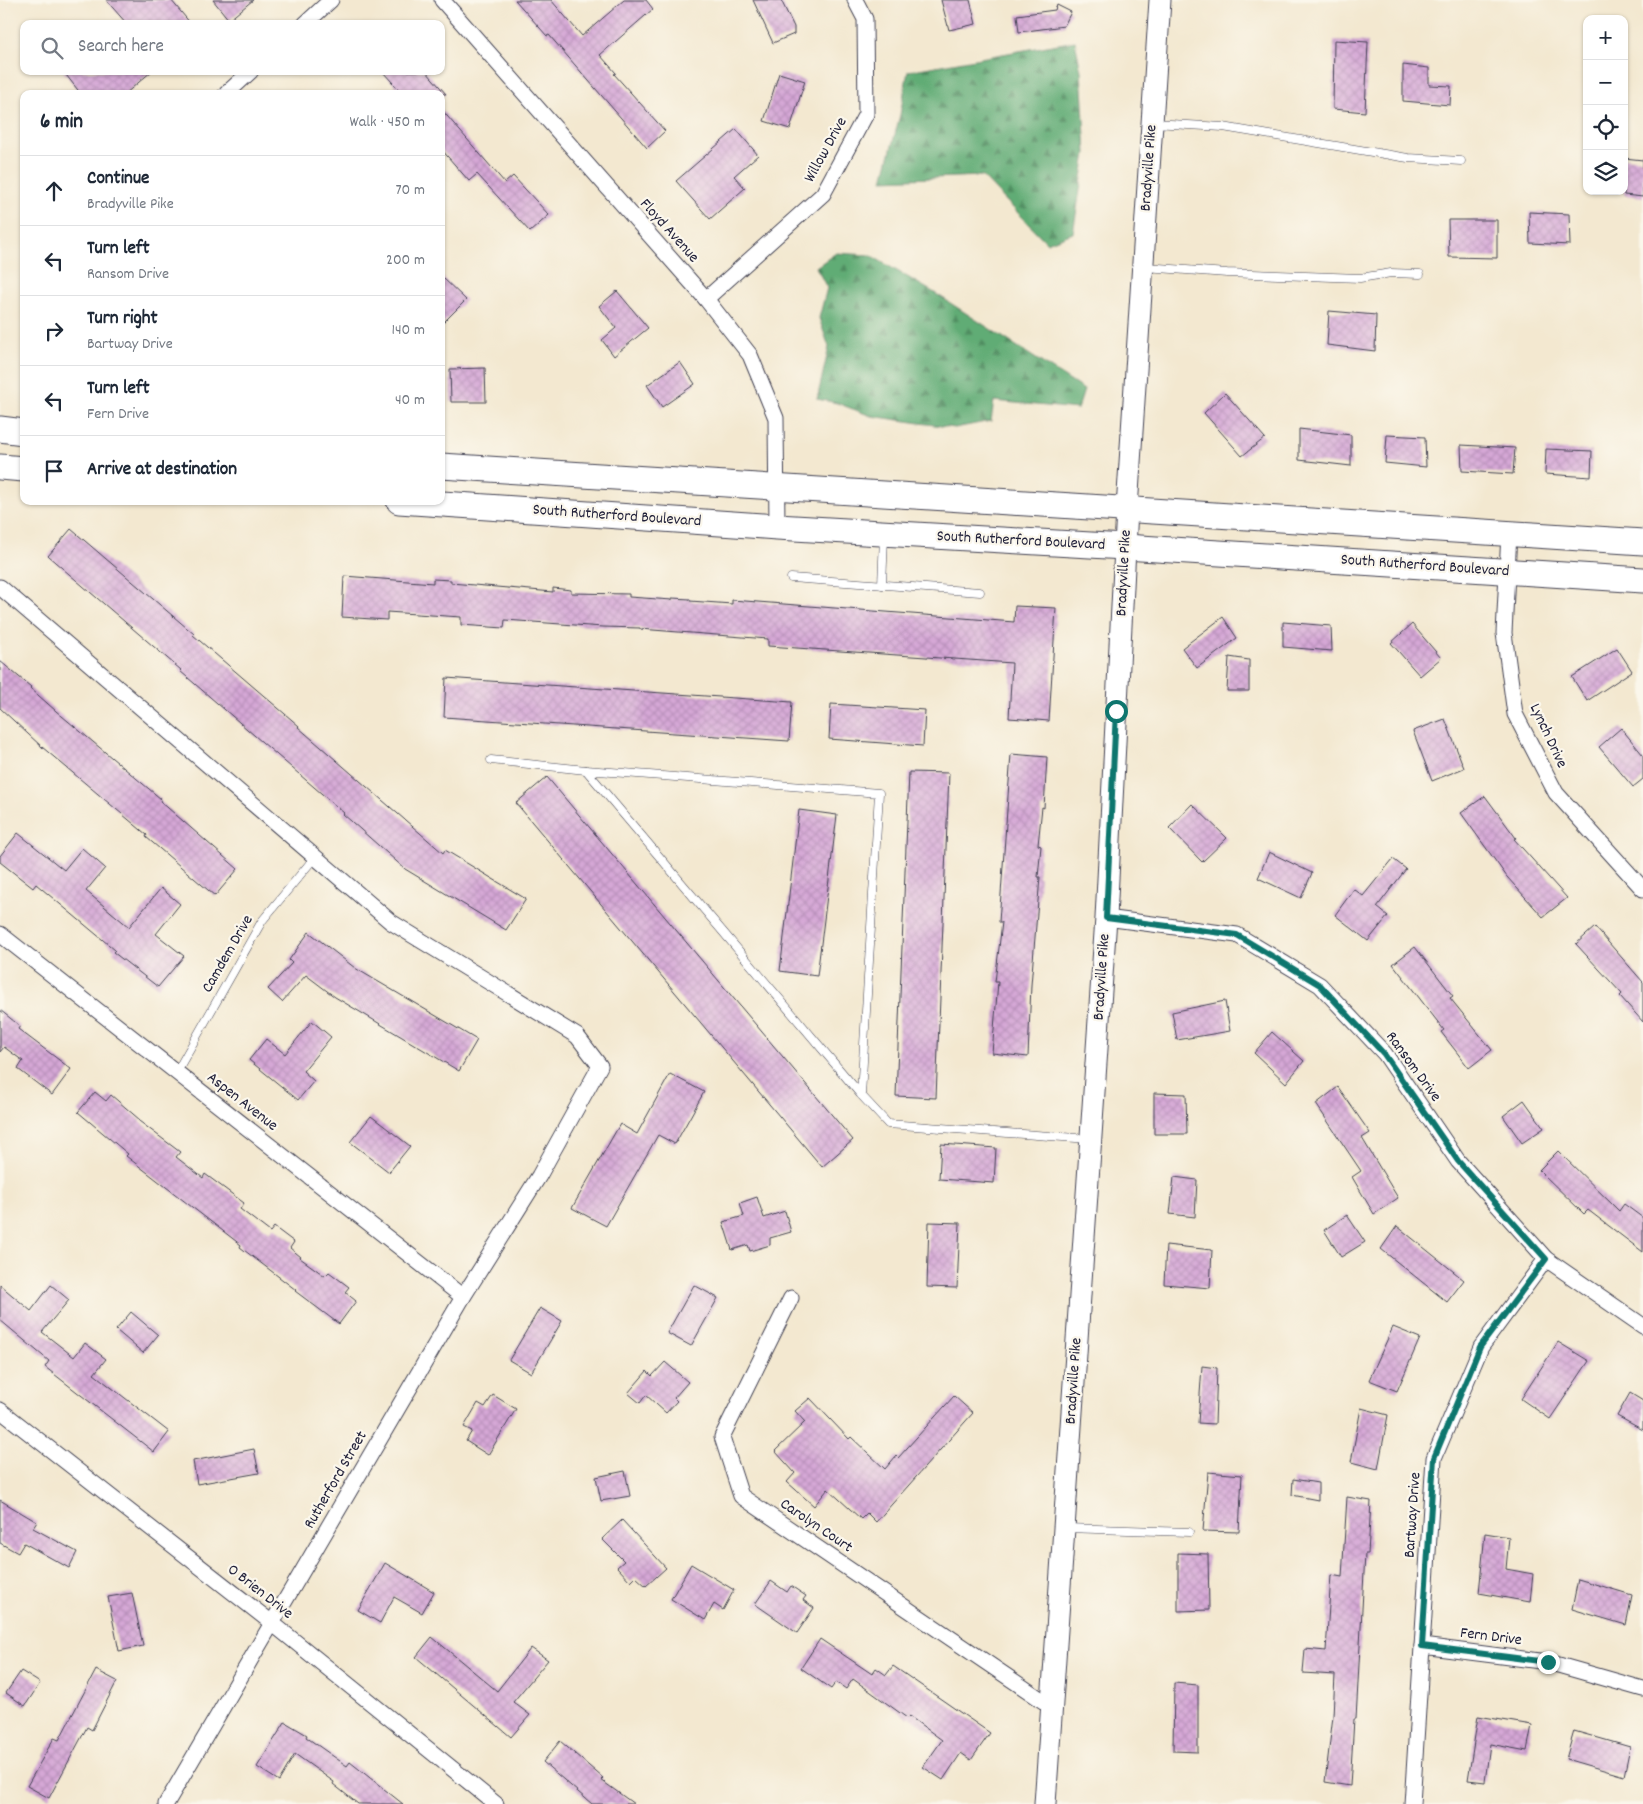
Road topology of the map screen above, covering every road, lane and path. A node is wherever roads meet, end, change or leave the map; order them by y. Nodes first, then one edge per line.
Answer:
1 (332, 0) edge
2 (442, 0) edge
3 (855, 0) edge
4 (1160, 0) edge
5 (310, 20) edge
6 (247, 75) edge
7 (230, 90) edge
8 (1152, 123) junction
9 (1461, 161) dead end
10 (1143, 266) junction
11 (1420, 274) dead end
12 (706, 299) junction
13 (0, 429) edge
14 (20, 432) edge
15 (445, 466) edge
16 (0, 467) edge
17 (20, 470) edge
18 (777, 488) junction
19 (445, 504) edge
20 (1127, 509) junction
21 (777, 527) junction
22 (885, 533) junction
23 (1509, 533) junction
24 (1643, 542) edge
25 (1125, 546) junction
26 (1507, 572) junction
27 (791, 578) dead end
28 (1643, 580) edge
29 (882, 585) junction
30 (0, 587) edge
31 (980, 592) dead end
32 (491, 760) dead end
33 (586, 770) junction
34 (315, 857) junction
35 (1643, 889) edge
36 (1106, 918) junction
37 (0, 934) edge
38 (176, 1073) junction
39 (861, 1095) junction
40 (1091, 1139) junction
41 (1546, 1259) junction
42 (463, 1297) junction
43 (791, 1298) dead end
44 (1643, 1326) edge
45 (0, 1410) edge
46 (1064, 1527) junction
47 (1189, 1532) dead end
48 (272, 1623) junction
49 (1422, 1646) junction
50 (1643, 1689) edge
51 (1052, 1707) junction
52 (166, 1804) edge
53 (496, 1804) edge
54 (1045, 1804) edge
55 (1412, 1804) edge

1 - 5 street
2 - 12 street, Floyd Avenue
3 - 12 street, Willow Drive
4 - 8 main road, Bradyville Pike
6 - 7 street
8 - 9 lane
8 - 10 main road, Bradyville Pike
10 - 11 lane
10 - 20 main road, Bradyville Pike
12 - 18 street, Floyd Avenue
13 - 14 highway
15 - 18 highway
16 - 17 highway
18 - 20 highway
18 - 21 street, Floyd Avenue
19 - 21 highway, South Rutherford Boulevard
20 - 23 highway
20 - 25 main road, Bradyville Pike
21 - 22 highway, South Rutherford Boulevard
22 - 25 highway, South Rutherford Boulevard
22 - 29 lane
23 - 24 highway
23 - 26 street, Lynch Drive
25 - 26 highway, South Rutherford Boulevard
25 - 36 main road, Bradyville Pike
26 - 28 highway, South Rutherford Boulevard
26 - 35 street, Lynch Drive
27 - 29 lane
29 - 31 lane
30 - 34 street
32 - 33 lane
33 - 39 lane
33 - 39 lane
34 - 38 lane, Camdem Drive
34 - 42 street, Rutherford Street
36 - 40 main road, Bradyville Pike
36 - 41 street, Ransom Drive
37 - 38 street, Aspen Avenue
38 - 42 street, Aspen Avenue
39 - 40 lane
40 - 46 main road, Bradyville Pike
41 - 44 street, Ransom Drive
41 - 49 street, Bartway Drive
42 - 48 street, Rutherford Street
43 - 51 street, Carolyn Court
45 - 48 street, O Brien Drive
46 - 47 lane
46 - 51 main road, Bradyville Pike
48 - 52 street, Rutherford Street
48 - 53 street, O Brien Drive
49 - 50 street, Fern Drive
49 - 55 street, Bartway Drive
51 - 54 main road, Bradyville Pike

